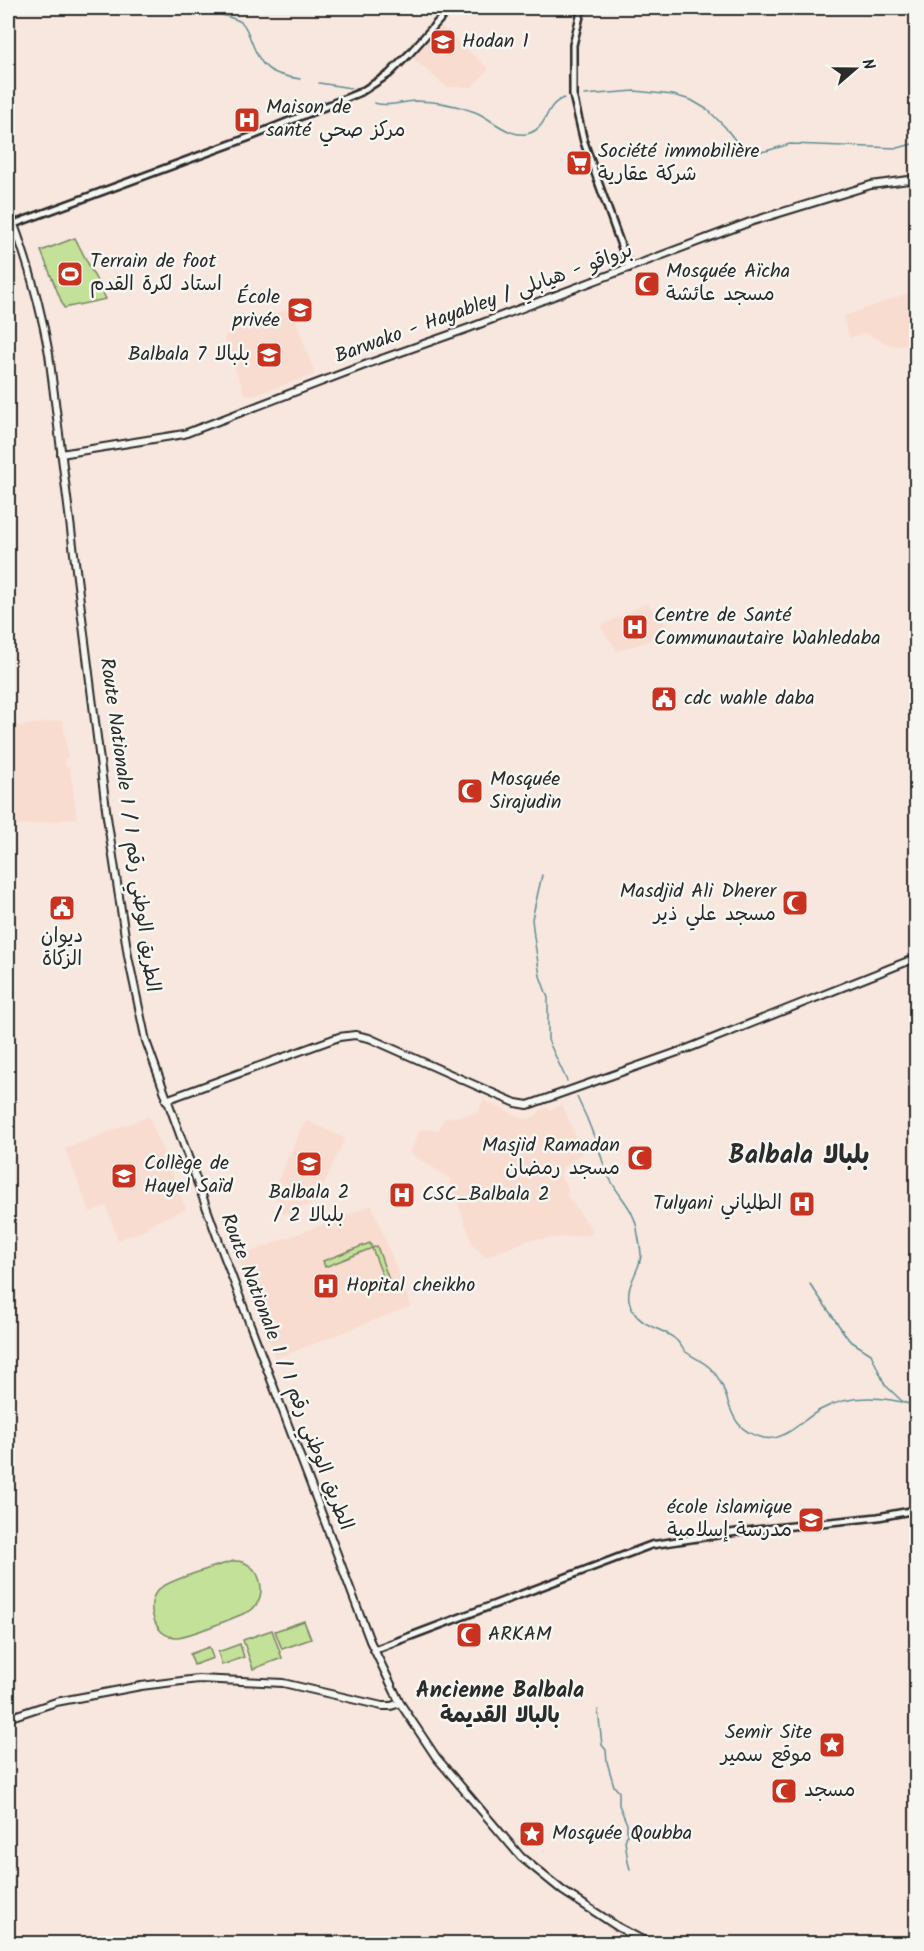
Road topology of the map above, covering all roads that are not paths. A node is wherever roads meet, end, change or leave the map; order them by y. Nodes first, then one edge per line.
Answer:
1 (450, 8) edge
2 (582, 8) edge
3 (916, 179) edge
4 (8, 208) edge
5 (14, 224) junction
6 (628, 268) junction
7 (61, 454) junction
8 (916, 958) edge
9 (167, 1100) junction
10 (916, 1510) edge
11 (374, 1650) junction
12 (400, 1703) junction
13 (8, 1718) edge
14 (650, 1944) edge

1 - 5 street
2 - 6 street
3 - 6 main road, Barwako - Hayabley / برواقو - هيابلي
4 - 5 main road, Route Nationale 1 / الطريق الوطني رقم 1
5 - 7 main road, Route Nationale 1 / الطريق الوطني رقم 1
6 - 7 main road, Barwako - Hayabley / برواقو - هيابلي
7 - 9 main road, Route Nationale 1 / الطريق الوطني رقم 1
8 - 9 main road
9 - 11 main road, Route Nationale 1 / الطريق الوطني رقم 1
10 - 11 street
11 - 12 main road, Route Nationale 1 / الطريق الوطني رقم 1
12 - 13 main road
12 - 14 main road, Route Nationale 1 / الطريق الوطني رقم 1

